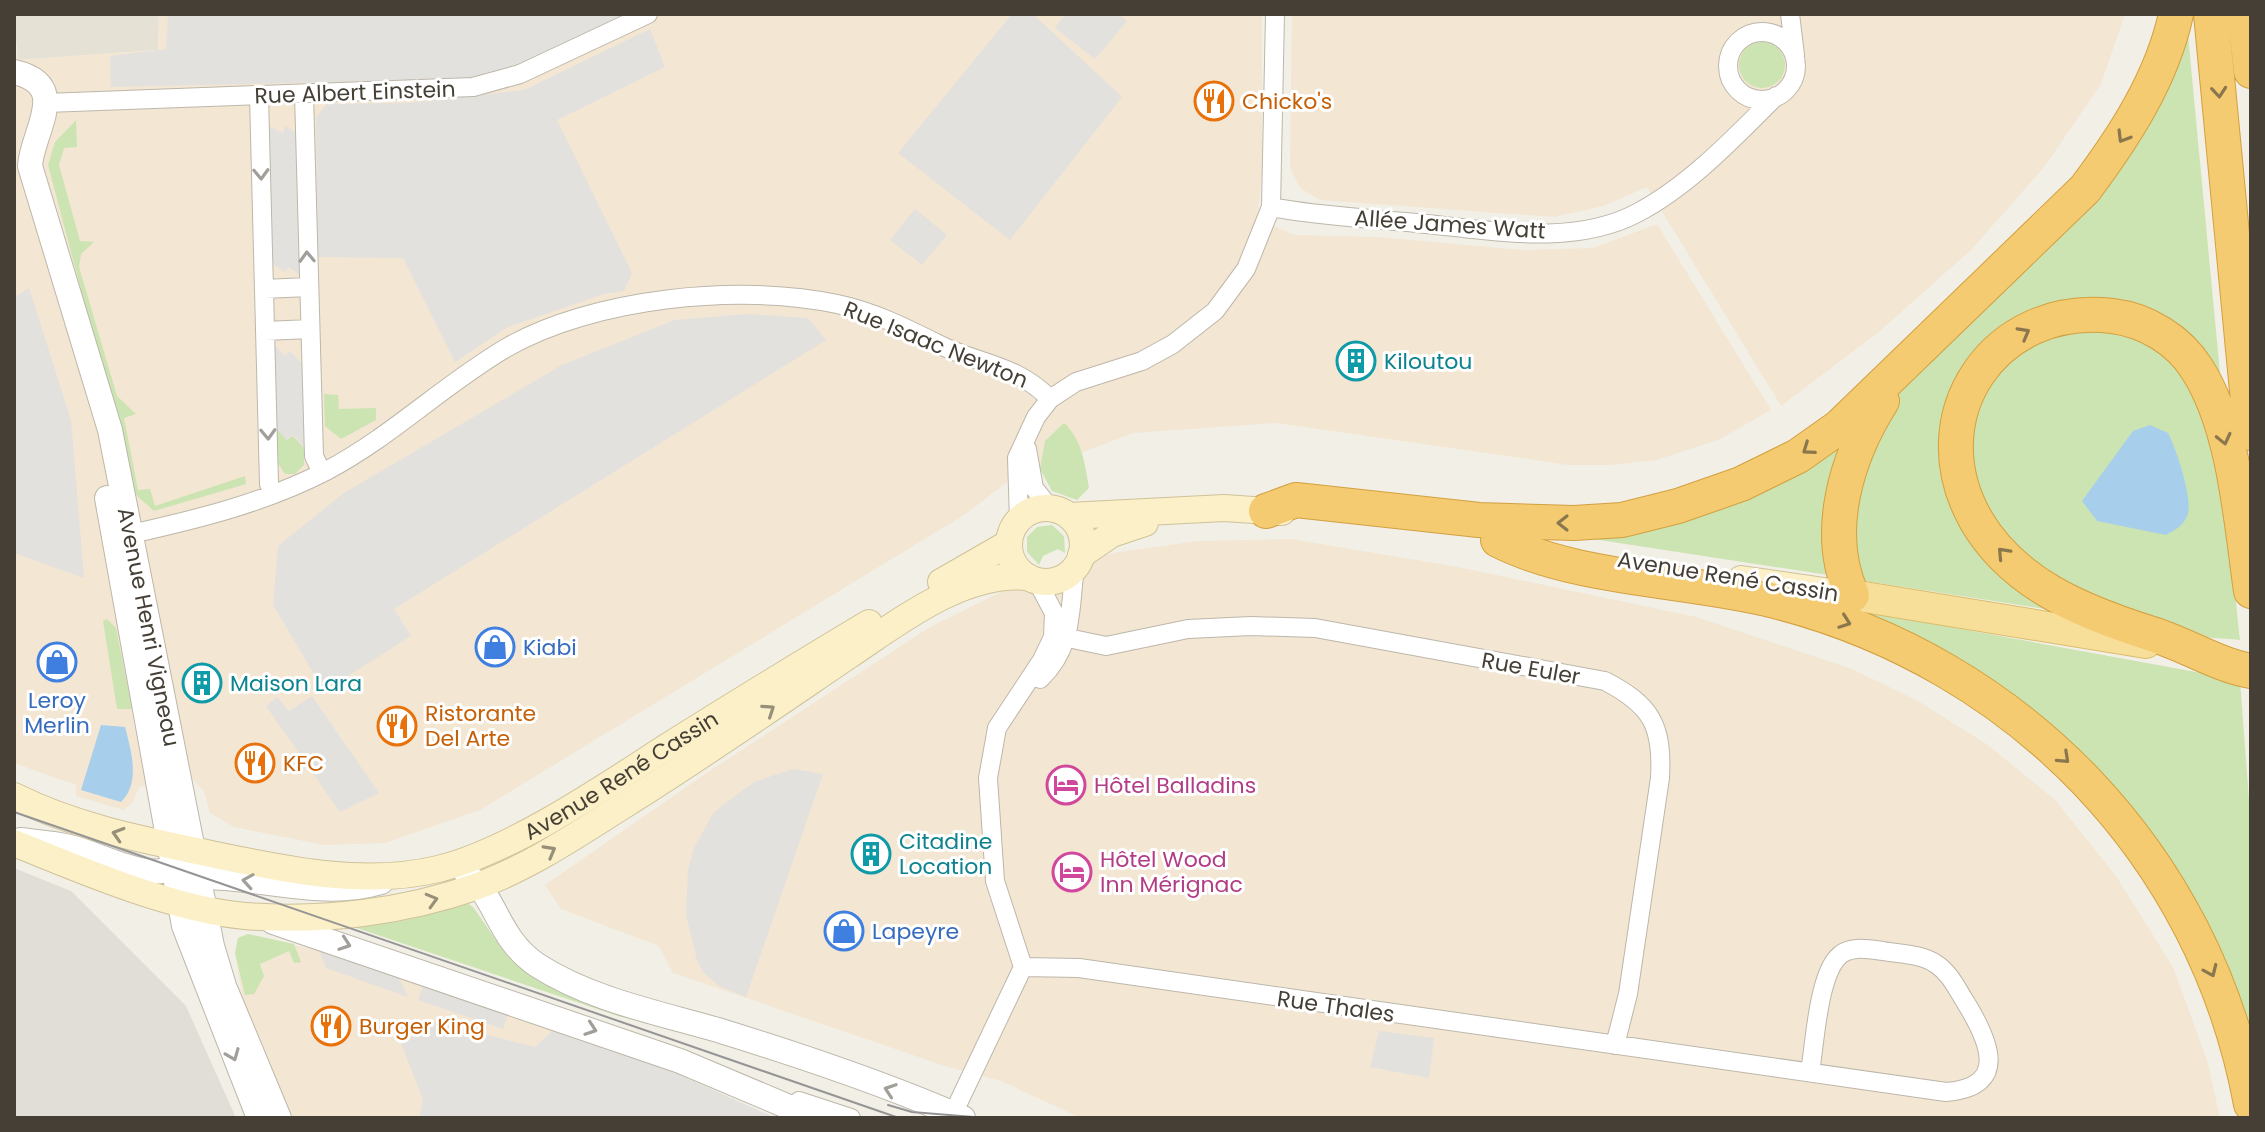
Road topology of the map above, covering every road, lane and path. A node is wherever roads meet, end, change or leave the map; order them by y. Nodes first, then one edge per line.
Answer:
1 (648, 14) edge
2 (1275, 14) edge
3 (1790, 14) edge
4 (2176, 14) edge
5 (2211, 14) edge
6 (2245, 14) edge
7 (1795, 60) junction
8 (2251, 71) edge
9 (14, 72) edge
10 (304, 94) junction
11 (259, 96) junction
12 (1776, 96) junction
13 (46, 103) junction
14 (36, 133) junction
15 (14, 144) edge
16 (14, 161) edge
17 (2070, 206) junction
18 (1271, 207) junction
19 (308, 287) junction
20 (264, 289) junction
21 (310, 329) junction
22 (265, 331) junction
23 (1050, 399) junction
24 (1031, 427) junction
25 (2251, 433) edge
26 (322, 473) junction
27 (273, 494) junction
28 (1203, 509) junction
29 (1266, 511) junction
30 (1060, 512) junction
31 (1014, 531) junction
32 (131, 534) junction
33 (1498, 540) junction
34 (1078, 561) junction
35 (1032, 579) junction
36 (2251, 591) edge
37 (1852, 595) junction
38 (1068, 638) junction
39 (2204, 653) junction
40 (2251, 660) edge
41 (2251, 671) edge
42 (1015, 698) junction
43 (14, 796) edge
44 (14, 841) edge
45 (180, 855) junction
46 (440, 869) junction
47 (407, 874) junction
48 (199, 877) junction
49 (480, 885) junction
50 (192, 906) junction
51 (244, 916) junction
52 (1023, 967) junction
53 (1615, 1045) junction
54 (1810, 1072) junction
55 (742, 1087) junction
56 (2251, 1104) edge
57 (956, 1117) edge
58 (259, 1118) edge
59 (279, 1118) edge
60 (815, 1118) edge
61 (851, 1118) edge

1 - 10 street, Rue Albert Einstein
2 - 18 street, Rue Isaac Newton
3 - 7 street
4 -> 17 highway
5 -> 25 highway
6 - 8 highway
7 - 12 street
7 - 12 street
9 - 13 street
10 - 11 street, Rue Albert Einstein
19 -> 10 street
11 - 13 street, Rue Albert Einstein
11 -> 20 street
12 - 18 street, Allée James Watt
13 - 14 street, Avenue Henri Vigneau
14 - 15 street
14 - 32 street, Avenue Henri Vigneau
16 - 45 street, Avenue Henri Vigneau
17 -> 29 highway
17 - 37 highway
18 - 23 street, Rue Isaac Newton
19 - 20 street
19 - 21 street
20 - 22 street
21 - 22 street
21 - 26 street
22 -> 27 street
23 - 24 street
23 - 26 street, Rue Isaac Newton
24 - 30 street
24 - 31 street
26 - 27 street, Rue Isaac Newton
27 - 32 street, Rue Isaac Newton
28 - 29 main road, Avenue René Cassin
28 - 30 main road, Avenue René Cassin
28 - 34 main road, Avenue René Cassin
29 - 33 main road, Avenue René Cassin
30 - 31 main road
30 - 34 main road
31 - 35 main road
31 - 46 main road, Avenue René Cassin
32 - 45 street, Avenue Henri Vigneau
33 - 37 main road, Avenue René Cassin
33 -> 56 highway
34 - 35 main road
34 - 38 street
35 - 42 street
49 -> 35 main road, Avenue René Cassin
39 -> 36 highway
37 - 39 main road, Avenue René Cassin
38 - 42 street
38 - 53 street, Rue Euler
39 - 40 main road, Avenue René Cassin
39 - 41 highway
42 - 52 street
45 -> 43 main road, Avenue René Cassin
44 - 45 street
44 - 50 main road, Avenue René Cassin
45 - 47 main road, Avenue René Cassin
45 - 48 street, Avenue Henri Vigneau
45 - 50 street, Avenue Henri Vigneau
46 - 47 main road, Avenue René Cassin
46 - 49 street
47 -> 48 street
48 - 50 street
51 -> 49 main road, Avenue René Cassin
57 -> 49 street
50 - 51 main road, Avenue René Cassin
50 -> 58 street, Avenue Henri Vigneau
50 - 59 street, Avenue Henri Vigneau
51 -> 55 street
52 - 53 street, Rue Thales
52 - 57 street
53 - 54 street, Rue Thales
54 - 54 street, Rue Thales
55 - 60 street
55 - 61 street

